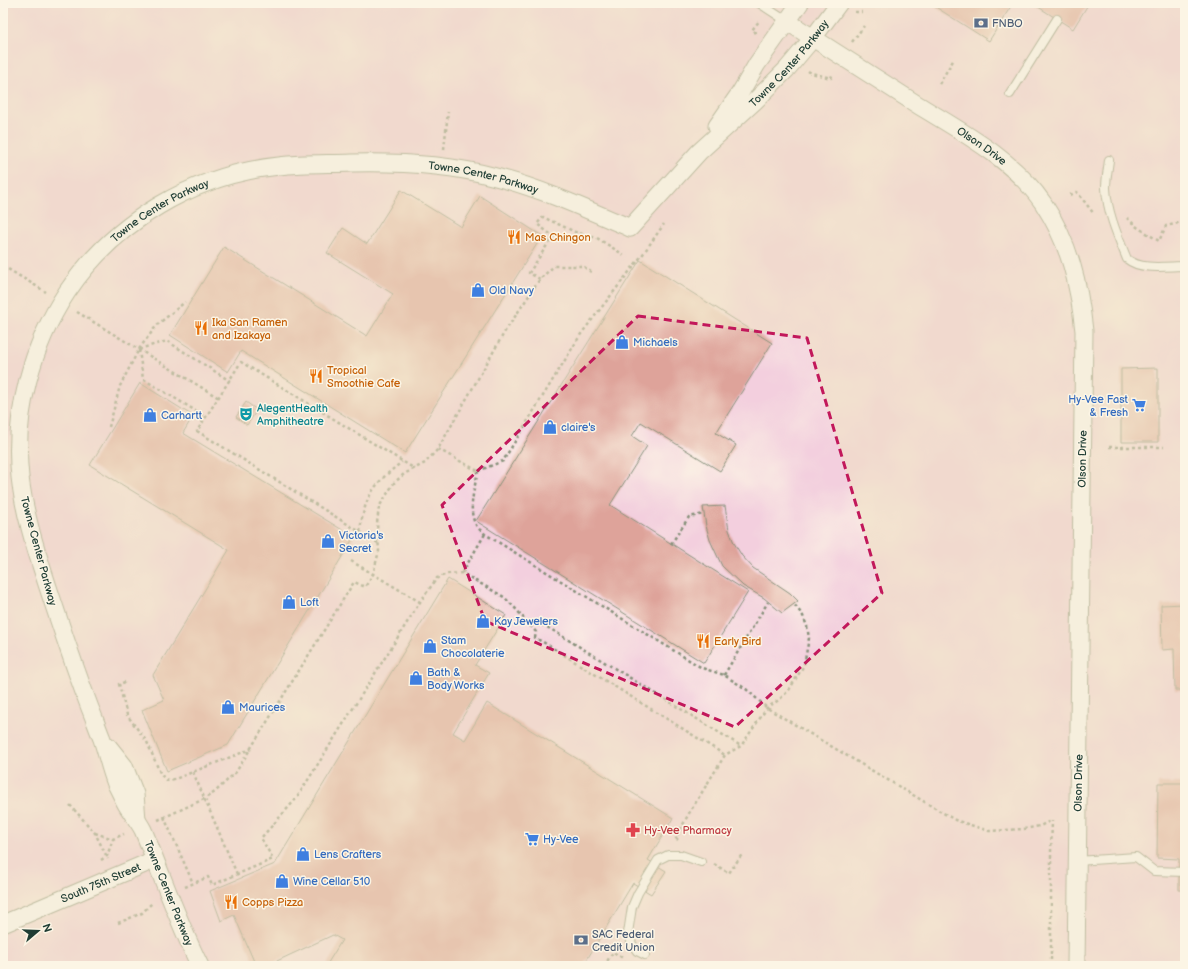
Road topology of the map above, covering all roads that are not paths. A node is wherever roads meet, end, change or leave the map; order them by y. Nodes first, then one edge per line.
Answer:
1 (759, 3) edge
2 (800, 3) edge
3 (839, 3) edge
4 (1057, 19) dead end
5 (788, 22) junction
6 (813, 38) junction
7 (1010, 94) dead end
8 (698, 152) junction
9 (1108, 160) dead end
10 (1185, 266) edge
11 (154, 860) junction
12 (1077, 861) junction
13 (701, 862) dead end
14 (1185, 872) edge
15 (3, 924) edge
16 (644, 955) dead end
17 (200, 966) edge
18 (1076, 966) edge

1 - 5 lane
2 - 5 street, Towne Center Parkway
3 - 6 street, Towne Center Parkway
4 - 7 lane
5 - 6 street, Olson Drive
5 - 8 street, Towne Center Parkway
6 - 8 street, Towne Center Parkway
6 - 12 street, Olson Drive
8 - 11 street, Towne Center Parkway
9 - 10 lane
11 - 15 street, South 75th Street
11 - 17 street, Towne Center Parkway
12 - 14 lane
12 - 18 street, Olson Drive
13 - 16 lane

